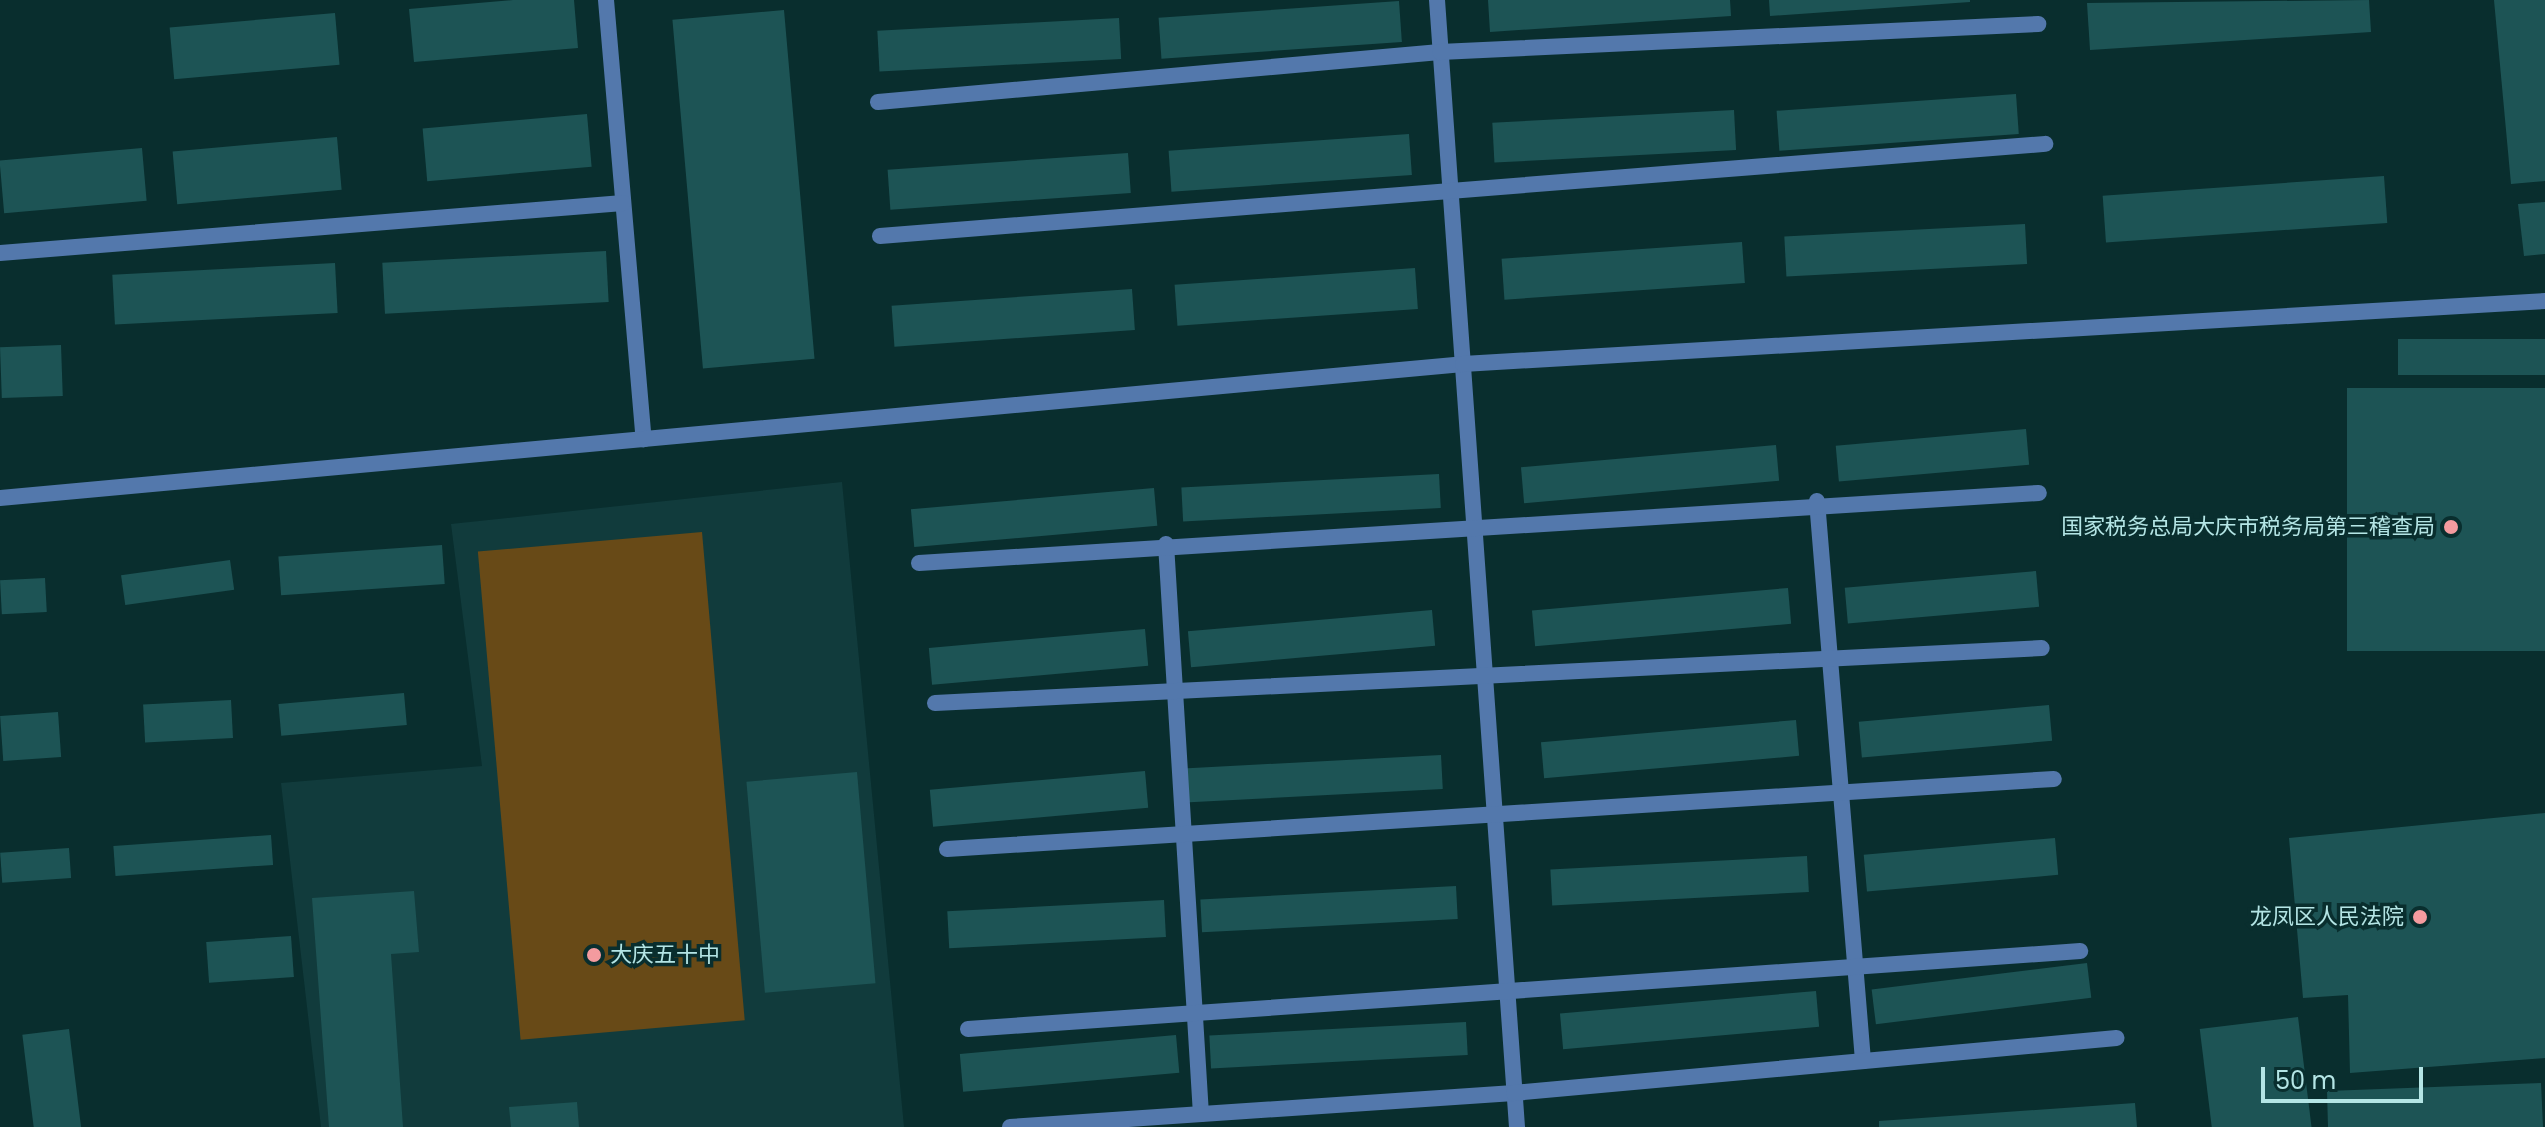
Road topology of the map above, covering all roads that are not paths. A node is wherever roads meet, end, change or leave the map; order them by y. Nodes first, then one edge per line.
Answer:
1 (606, 0) edge
2 (1437, 0) edge
3 (2038, 24) dead end
4 (1440, 52) junction
5 (878, 102) dead end
6 (2045, 144) dead end
7 (1450, 188) junction
8 (623, 203) junction
9 (880, 236) dead end
10 (0, 253) edge
11 (2545, 301) edge
12 (1463, 364) junction
13 (644, 439) junction
14 (2039, 493) dead end
15 (0, 498) edge
16 (1817, 501) junction
17 (1474, 526) junction
18 (1166, 544) junction
19 (919, 563) dead end
20 (2042, 648) dead end
21 (1830, 659) junction
22 (1485, 677) junction
23 (1175, 688) junction
24 (935, 703) dead end
25 (2054, 779) dead end
26 (1841, 789) junction
27 (1495, 819) junction
28 (1184, 837) junction
29 (947, 849) dead end
30 (2080, 951) dead end
31 (1855, 968) junction
32 (1507, 995) junction
33 (1194, 1014) junction
34 (968, 1029) dead end
35 (2116, 1038) dead end
36 (1863, 1061) junction
37 (1514, 1093) junction
38 (1201, 1114) junction
39 (1010, 1127) edge
40 (1517, 1127) edge

1 - 8 street
2 - 4 street
3 - 4 street
4 - 5 street
4 - 7 street
6 - 7 street
7 - 9 street
7 - 12 street
8 - 10 street
8 - 13 street
11 - 12 street
12 - 13 street
12 - 17 street
13 - 15 street
14 - 16 street
16 - 17 street
16 - 21 street
17 - 18 street
17 - 22 street
18 - 19 street
18 - 23 street
20 - 21 street
21 - 22 street
21 - 26 street
22 - 23 street
22 - 27 street
23 - 24 street
23 - 28 street
25 - 26 street
26 - 27 street
26 - 31 street
27 - 28 street
27 - 32 street
28 - 29 street
28 - 33 street
30 - 31 street
31 - 32 street
31 - 36 street
32 - 33 street
32 - 37 street
33 - 34 street
33 - 38 street
35 - 36 street
36 - 37 street
37 - 38 street
37 - 40 street
38 - 39 street

